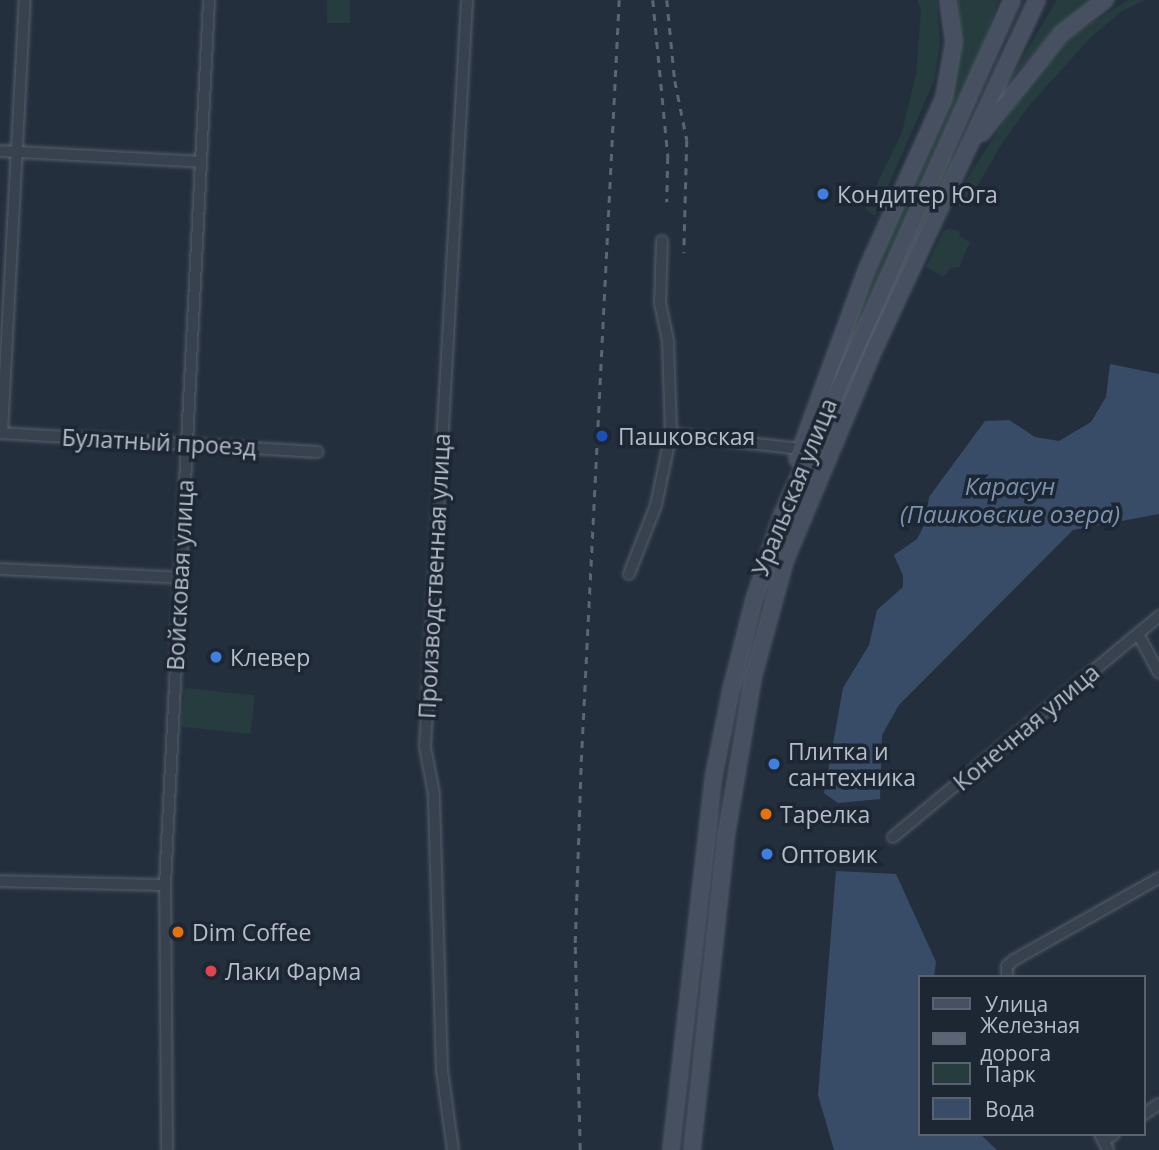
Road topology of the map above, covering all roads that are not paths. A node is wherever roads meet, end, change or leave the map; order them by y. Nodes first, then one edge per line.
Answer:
1 (25, 0) edge
2 (209, 0) edge
3 (467, 0) edge
4 (948, 0) edge
5 (1012, 0) edge
6 (1037, 0) edge
7 (1105, 0) edge
8 (949, 145) junction
9 (0, 151) edge
10 (18, 152) junction
11 (964, 157) junction
12 (200, 162) junction
13 (662, 241) dead end
14 (5, 290) edge
15 (1, 433) edge
16 (671, 434) junction
17 (187, 442) junction
18 (800, 449) junction
19 (317, 452) dead end
20 (782, 515) junction
21 (0, 569) edge
22 (629, 575) dead end
23 (181, 578) junction
24 (1159, 616) edge
25 (1138, 634) junction
26 (1159, 673) edge
27 (893, 837) dead end
28 (1159, 878) edge
29 (0, 881) edge
30 (165, 885) junction
31 (1007, 975) edge
32 (167, 1150) edge
33 (453, 1150) edge
34 (671, 1150) edge
35 (692, 1150) edge

1 - 10 street
2 - 12 street, Войсковая улица
3 - 33 street, Производственная улица
4 - 18 main road
5 - 8 main road, Уральская улица
6 - 11 main road, Уральская улица
7 - 11 main road
8 - 11 main road
8 - 20 main road, Уральская улица
9 - 10 street
10 - 12 street
10 - 14 street
11 - 35 main road, Уральская улица
12 - 17 street, Войсковая улица
13 - 16 street
14 - 15 street
15 - 17 street, Булатный проезд
16 - 18 street
16 - 22 street
17 - 19 street, Булатный проезд
17 - 23 street, Войсковая улица
18 - 20 main road
20 - 34 main road, Уральская улица
21 - 23 street
23 - 30 street, Войсковая улица
24 - 25 street, Конечная улица
25 - 26 street
25 - 27 street, Конечная улица
28 - 31 street
29 - 30 street
30 - 32 street, Войсковая улица

